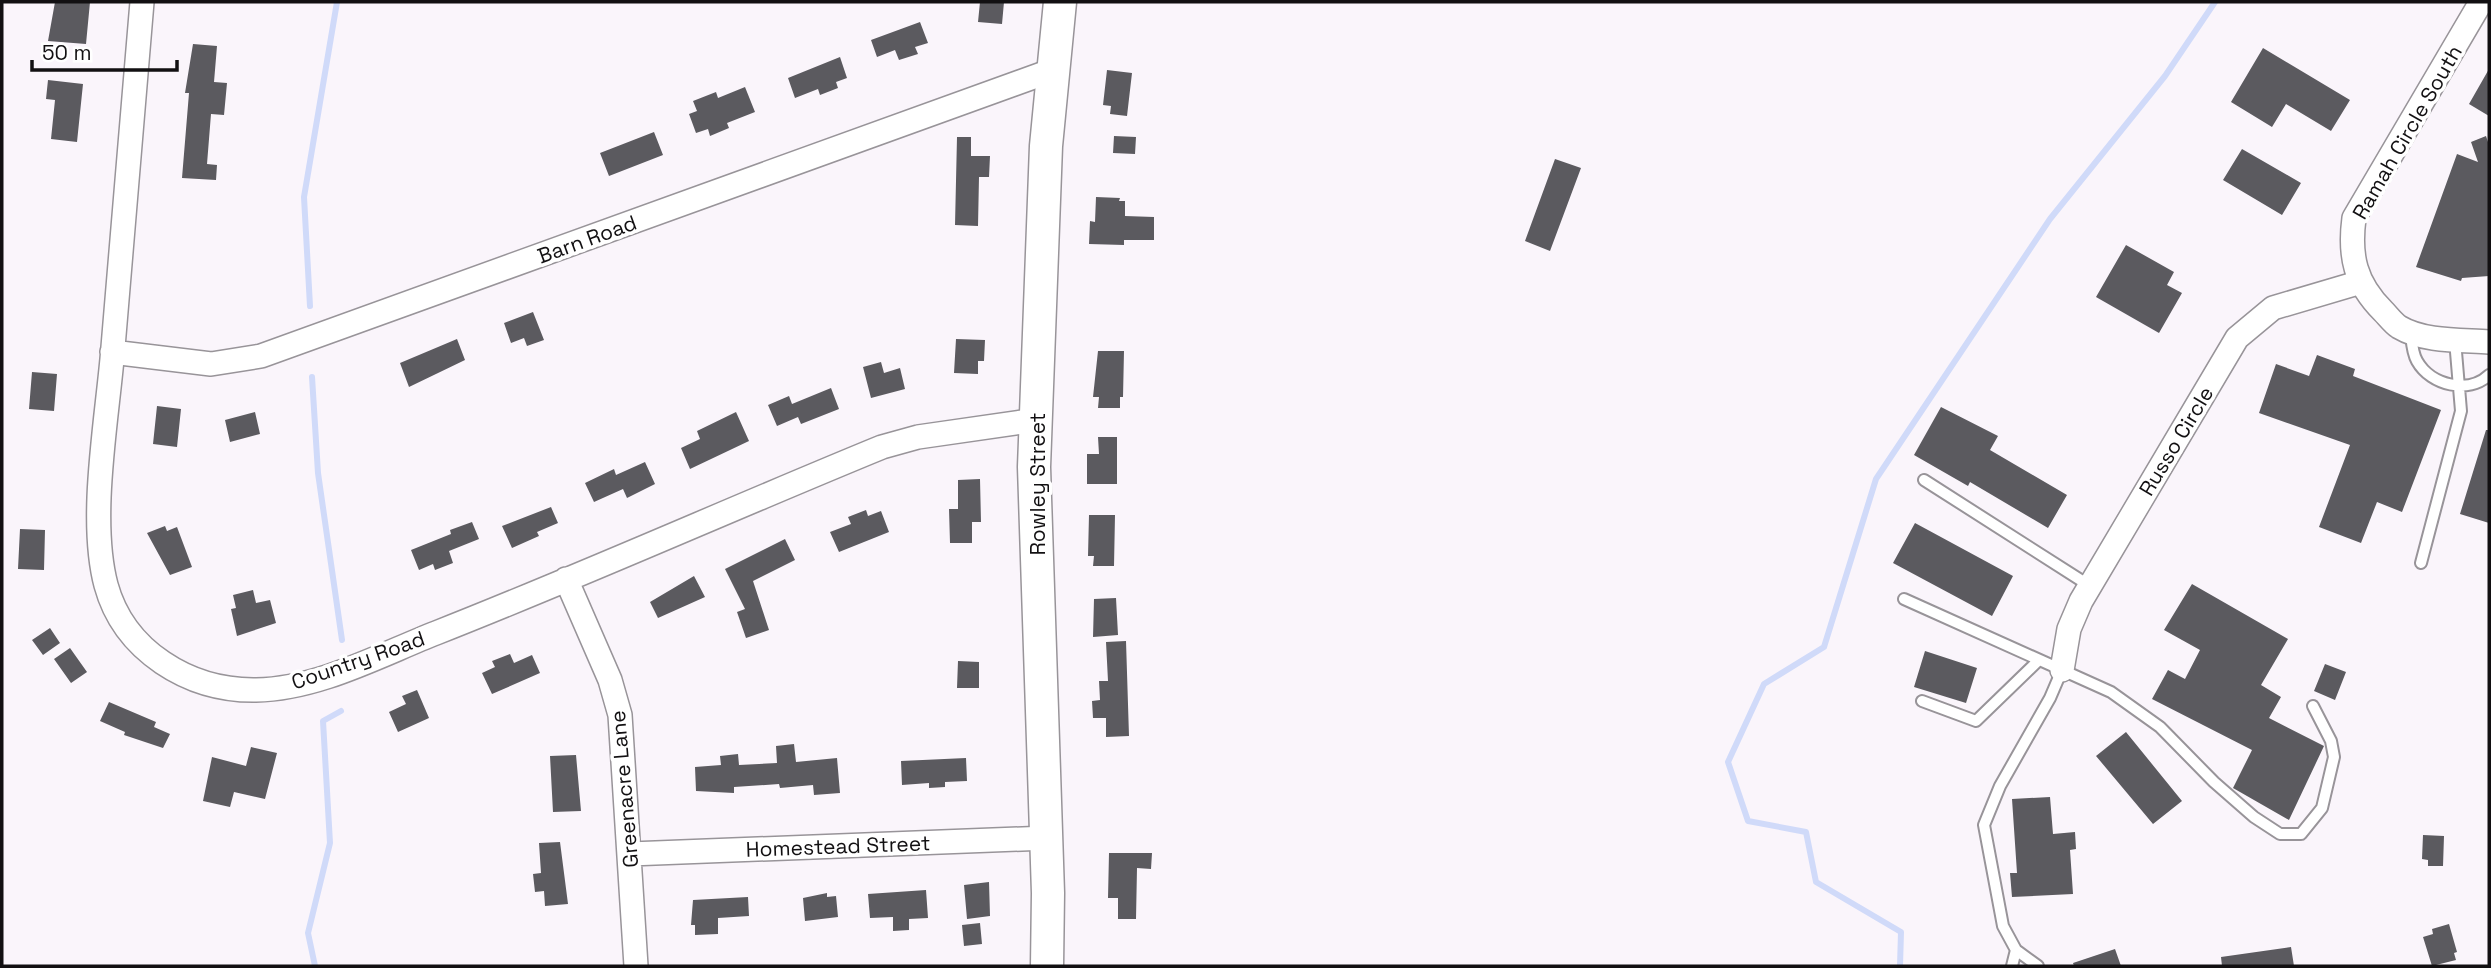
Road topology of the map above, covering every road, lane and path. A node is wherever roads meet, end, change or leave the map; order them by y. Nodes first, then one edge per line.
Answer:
1 (142, 2) edge
2 (1060, 2) edge
3 (2481, 2) edge
4 (1054, 70) junction
5 (2361, 282) junction
6 (2411, 331) junction
7 (2455, 340) junction
8 (2489, 342) edge
9 (113, 352) junction
10 (2489, 375) edge
11 (2461, 387) junction
12 (1036, 420) junction
13 (1924, 480) dead end
14 (2421, 563) dead end
15 (566, 579) junction
16 (2090, 586) junction
17 (1904, 599) dead end
18 (2039, 660) junction
19 (2062, 670) junction
20 (1922, 701) dead end
21 (2312, 706) dead end
22 (1046, 838) junction
23 (630, 854) junction
24 (2016, 950) junction
25 (636, 966) edge
26 (1047, 966) edge
27 (2012, 966) edge
28 (2038, 966) edge

1 - 9 street, Country Road
2 - 4 street, Rowley Street
3 - 5 street, Ramah Circle South
4 - 9 street, Barn Road
4 - 12 street, Rowley Street
5 - 6 street, Ramah Circle South
5 - 16 street, Russo Circle
6 - 7 street, Ramah Circle South
6 - 11 lane
7 - 8 street, Ramah Circle South
7 - 11 lane
9 - 15 street, Country Road
10 - 11 lane
11 - 14 lane
12 - 15 street, Country Road
12 - 22 street, Rowley Street
13 - 16 lane
15 - 23 street, Greenacre Lane
16 - 19 street, Russo Circle
17 - 18 lane
18 - 19 lane
18 - 20 lane
19 - 21 lane
19 - 24 lane
22 - 23 street, Homestead Street
22 - 26 street, Rowley Street
23 - 25 street, Greenacre Lane
24 - 27 lane
24 - 28 lane

